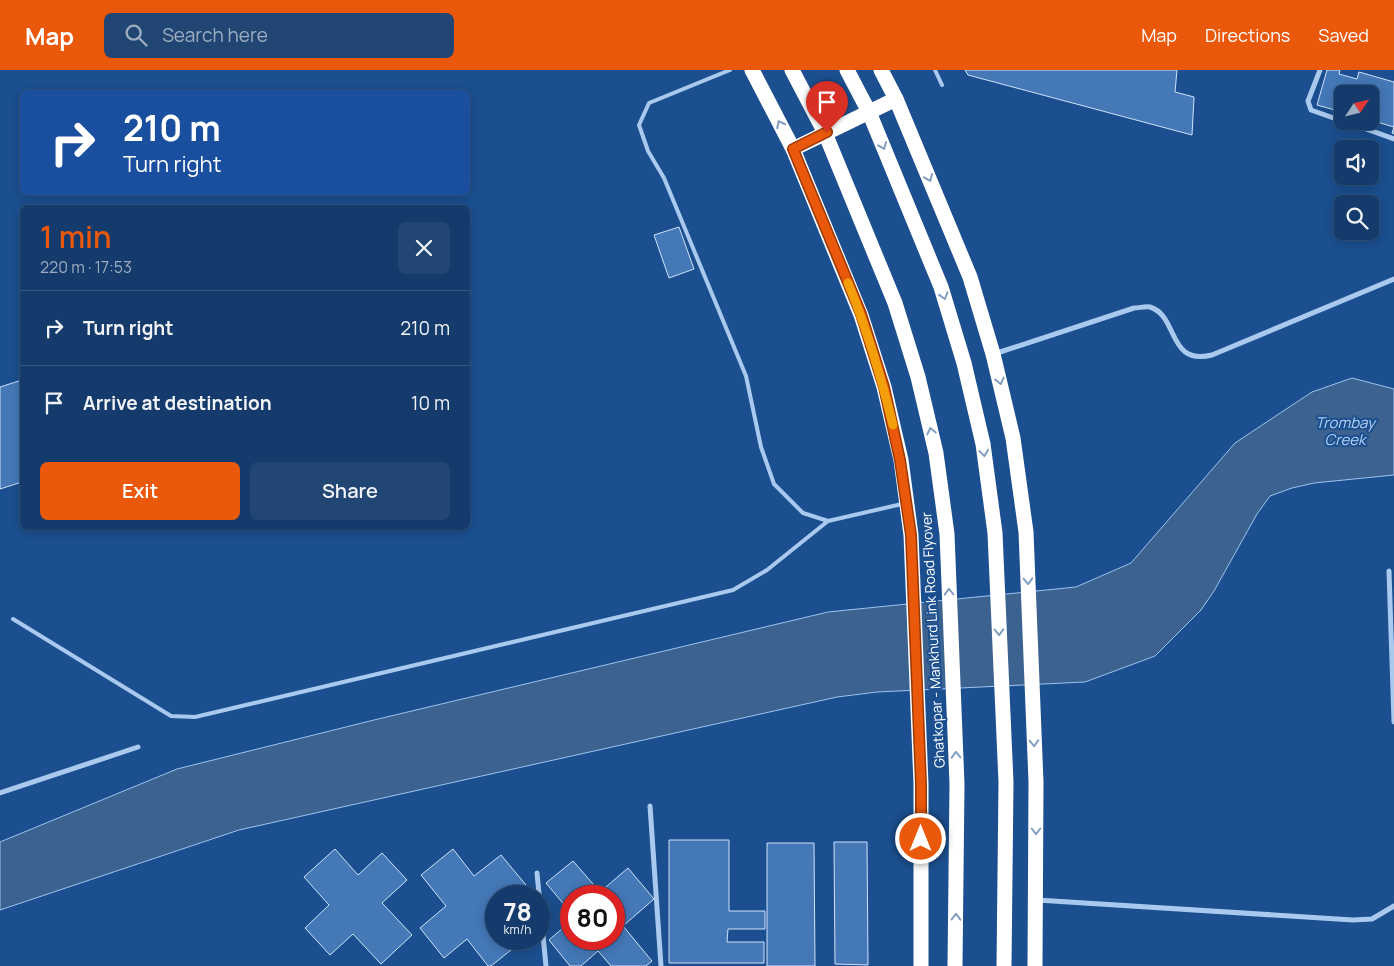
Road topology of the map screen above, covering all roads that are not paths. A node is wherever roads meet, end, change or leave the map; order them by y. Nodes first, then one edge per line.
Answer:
1 (730, 70) edge
2 (752, 70) edge
3 (792, 70) edge
4 (847, 70) edge
5 (881, 70) edge
6 (935, 70) edge
7 (1320, 70) edge
8 (942, 85) dead end
9 (896, 99) junction
10 (1334, 118) edge
11 (1368, 130) edge
12 (1394, 139) edge
13 (793, 149) junction
14 (1394, 279) edge
15 (993, 354) junction
16 (907, 504) junction
17 (828, 521) junction
18 (1389, 571) dead end
19 (13, 619) dead end
20 (1394, 722) edge
21 (138, 748) dead end
22 (0, 793) edge
23 (650, 806) dead end
24 (538, 873) dead end
25 (1035, 900) junction
26 (1394, 906) edge
27 (546, 966) edge
28 (661, 966) edge
29 (921, 966) edge
30 (955, 966) edge
31 (1004, 966) edge
32 (1035, 966) edge

1 - 17 lane
13 -> 2 highway
30 -> 3 highway, Ghatkopar - Mankhurd Link Road Flyover
4 -> 31 highway
5 - 9 highway
6 - 8 lane
7 - 10 street
9 - 13 highway
9 -> 15 highway
11 - 12 street
13 - 16 highway
14 - 15 street
15 -> 25 highway
16 - 17 lane
16 - 29 highway
17 - 19 lane
18 - 20 street
21 - 22 street
23 - 28 street
24 - 27 street
25 - 26 street
25 - 32 highway

